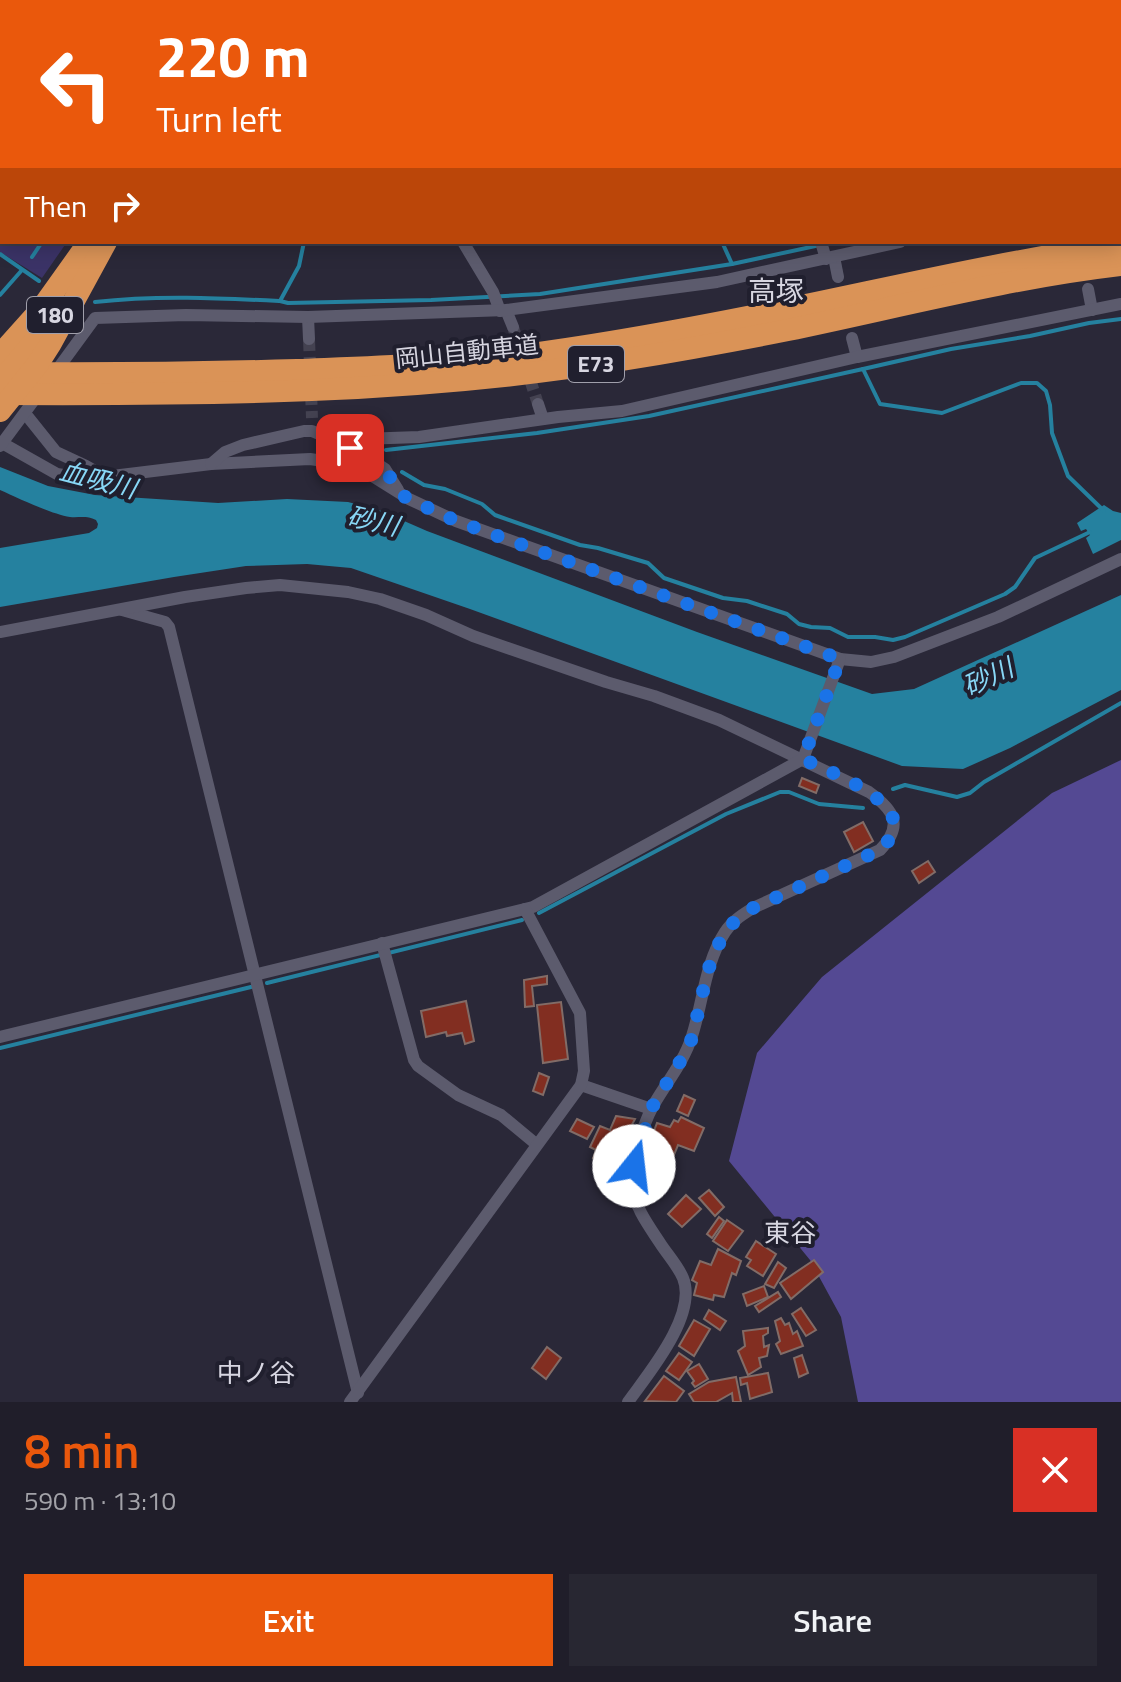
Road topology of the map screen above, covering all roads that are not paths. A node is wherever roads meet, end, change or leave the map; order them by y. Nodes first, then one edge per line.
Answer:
1 (88, 244) edge
2 (103, 244) edge
3 (103, 244) edge
4 (464, 244) edge
5 (885, 244) edge
6 (1121, 245) edge
7 (826, 252) edge
8 (1121, 265) edge
9 (838, 277) dead end
10 (1088, 289) dead end
11 (499, 304) junction
12 (1121, 304) edge
13 (1092, 310) junction
14 (308, 317) junction
15 (513, 327) tunnel mouth
16 (852, 338) dead end
17 (309, 339) tunnel mouth
18 (0, 355) edge
19 (857, 357) junction
20 (0, 373) edge
21 (0, 382) edge
22 (0, 394) edge
23 (538, 404) tunnel mouth
24 (0, 411) edge
25 (28, 417) dead end
26 (543, 419) junction
27 (333, 440) junction
28 (1, 444) edge
29 (211, 464) junction
30 (104, 477) junction
31 (400, 494) junction
32 (1121, 559) edge
33 (119, 609) junction
34 (0, 632) edge
35 (838, 664) junction
36 (804, 755) junction
37 (525, 909) junction
38 (384, 951) junction
39 (254, 975) junction
40 (0, 1037) edge
41 (581, 1085) junction
42 (651, 1109) junction
43 (536, 1144) junction
44 (354, 1398) edge
45 (628, 1402) edge

1 - 18 highway, 180
2 - 21 highway, 180
3 - 24 highway
4 - 11 street
5 - 7 street
6 - 20 highway, 岡山自動車道 / E73
7 - 9 street
7 - 11 street
8 - 22 highway, 岡山自動車道 / E73
10 - 13 street
11 - 14 street
11 - 15 street
12 - 13 street
13 - 19 street
14 - 17 street
14 - 28 street
16 - 19 street
19 - 26 street
23 - 26 street
25 - 30 street
26 - 27 street
27 - 29 street
27 - 31 street
28 - 30 street
29 - 30 street
29 - 31 street
31 - 35 street
32 - 35 street
33 - 34 street
33 - 36 street
33 - 39 street
35 - 36 street
36 - 37 street
36 - 42 street
37 - 38 street
37 - 41 street
38 - 39 street
38 - 43 street
39 - 40 street
39 - 44 street
41 - 42 street
41 - 43 street
42 - 45 street
43 - 44 street

